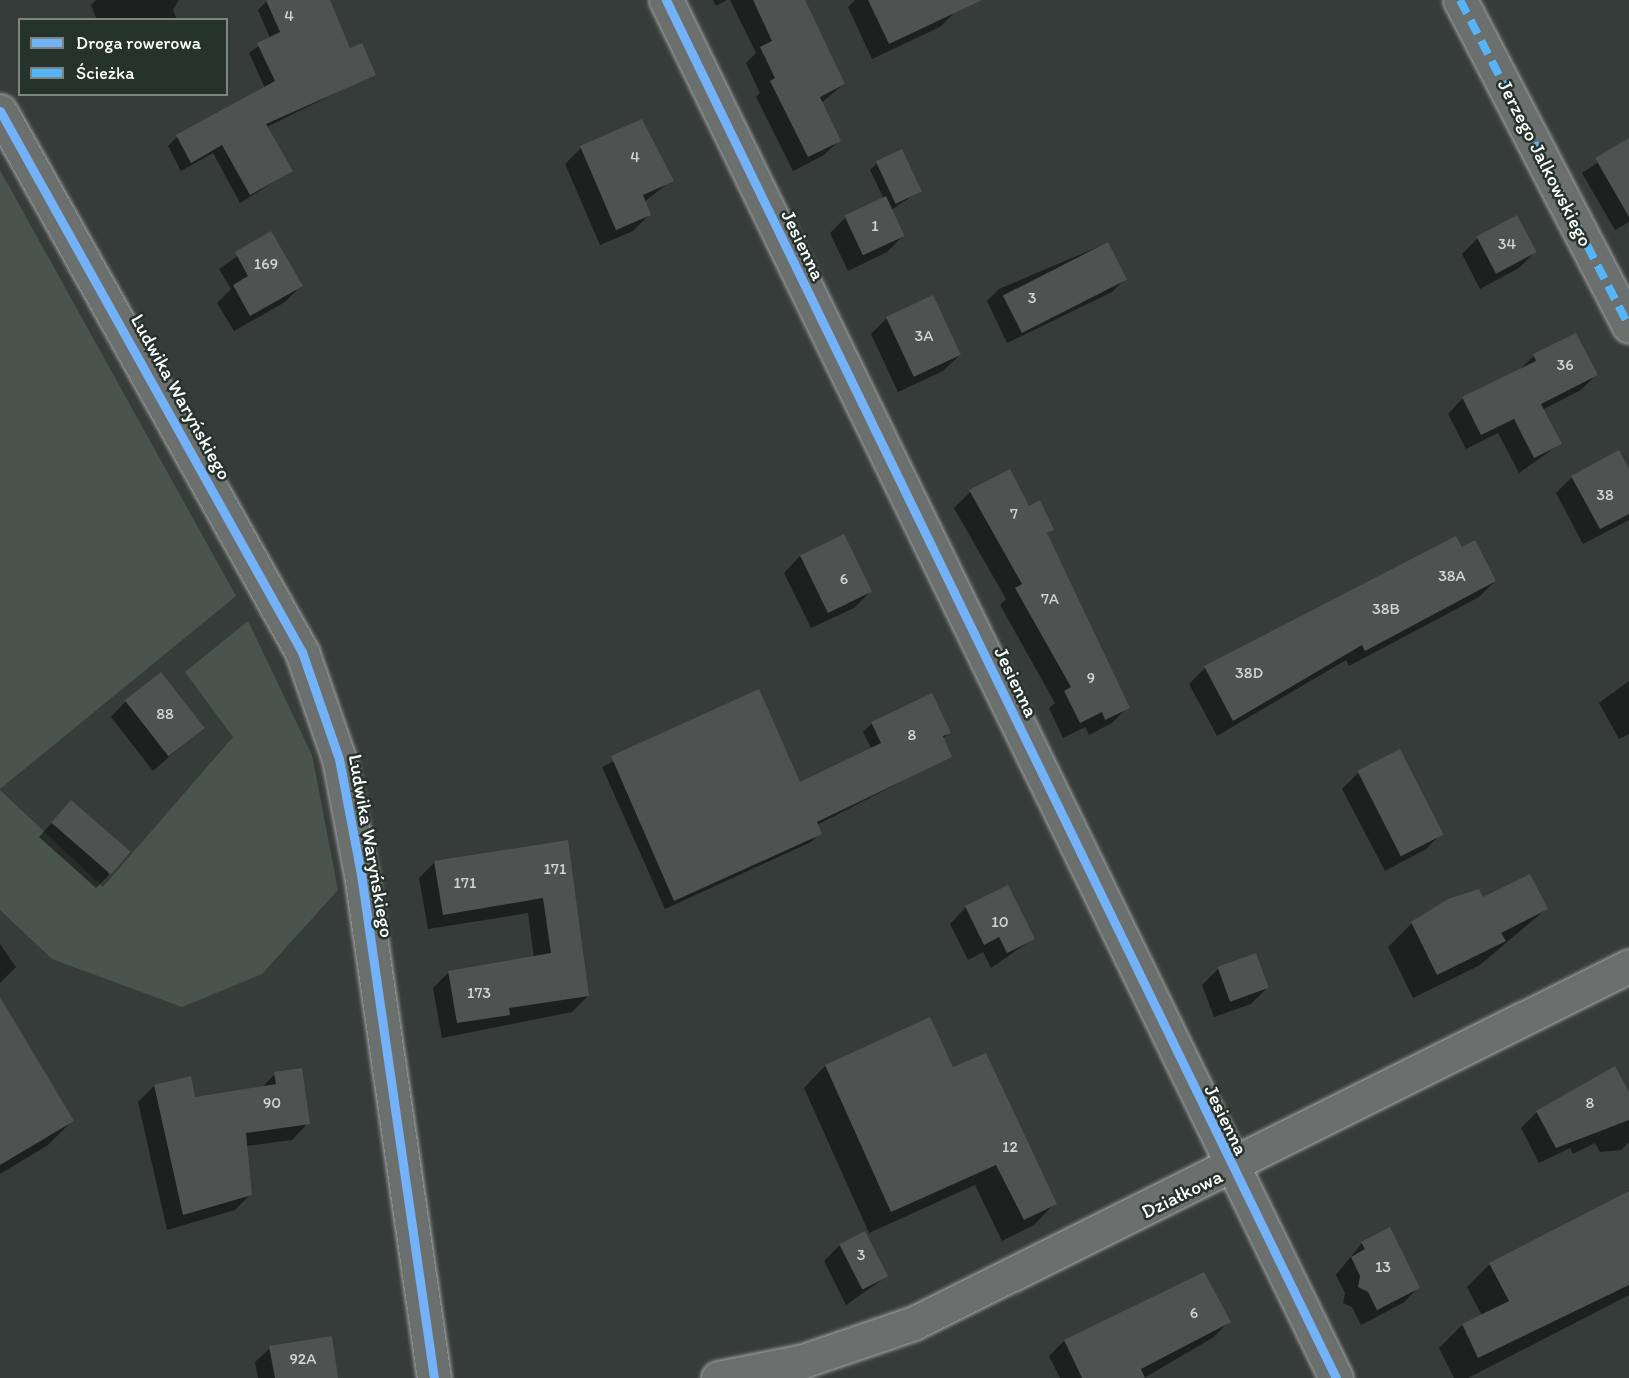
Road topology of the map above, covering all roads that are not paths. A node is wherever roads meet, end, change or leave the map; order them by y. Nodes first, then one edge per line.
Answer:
1 (666, 0) edge
2 (1460, 0) edge
3 (0, 111) edge
4 (1629, 326) edge
5 (1629, 966) edge
6 (1231, 1170) junction
7 (434, 1378) edge
8 (718, 1378) edge
9 (1336, 1378) edge

1 - 6 street, Jesienna
2 - 4 street, Jerzego Jalkowskiego
3 - 7 street, Ludwika Waryńskiego
5 - 6 street, Działkowa
6 - 8 street, Działkowa
6 - 9 street, Jesienna

